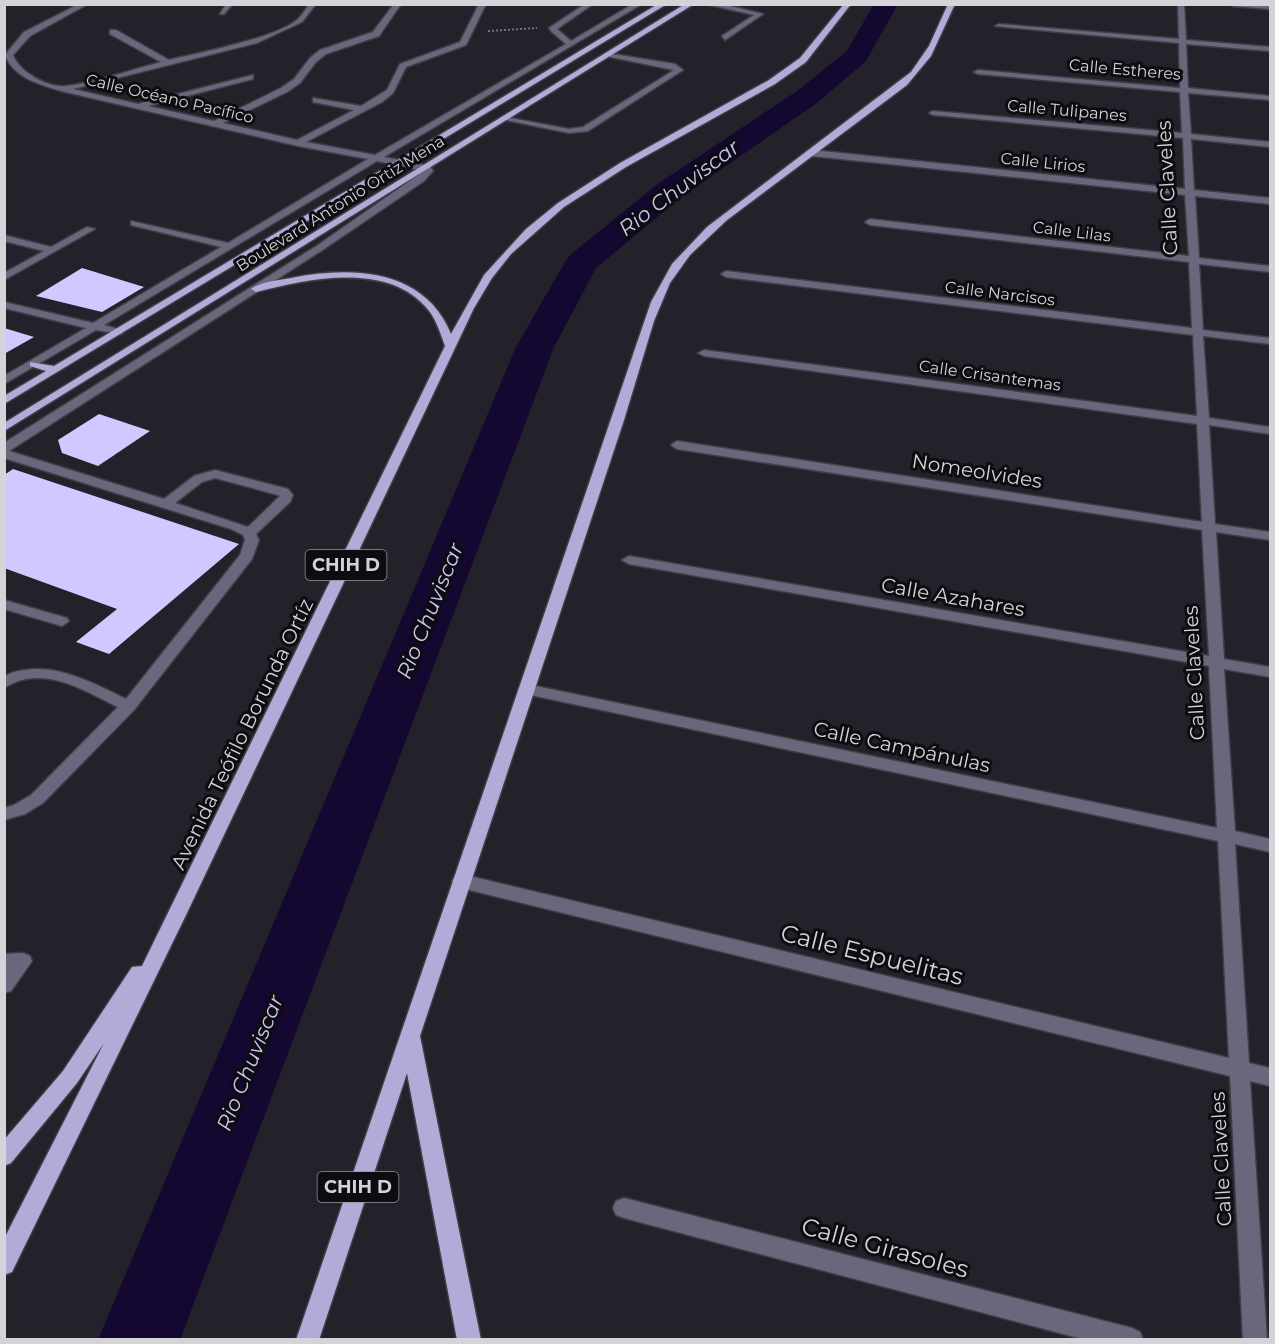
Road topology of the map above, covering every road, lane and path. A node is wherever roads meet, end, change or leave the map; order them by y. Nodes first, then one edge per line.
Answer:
1 (85, 4) edge
2 (230, 4) edge
3 (313, 4) edge
4 (398, 4) edge
5 (483, 4) edge
6 (590, 4) edge
7 (639, 4) edge
8 (664, 4) edge
9 (692, 4) edge
10 (709, 4) edge
11 (848, 4) edge
12 (952, 4) edge
13 (1181, 4) edge
14 (1233, 4) edge
15 (1270, 7) edge
16 (222, 13) dead end
17 (999, 26) dead end
18 (553, 28) junction
19 (113, 32) dead end
20 (467, 34) junction
21 (725, 38) dead end
22 (1181, 42) junction
23 (571, 44) junction
24 (1270, 49) edge
25 (610, 55) junction
26 (168, 63) junction
27 (978, 72) dead end
28 (250, 77) dead end
29 (64, 89) junction
30 (1184, 89) junction
31 (1270, 98) edge
32 (316, 100) dead end
33 (136, 107) junction
34 (362, 110) junction
35 (933, 113) dead end
36 (505, 119) junction
37 (217, 123) junction
38 (1187, 136) junction
39 (298, 143) junction
40 (1270, 144) edge
41 (812, 153) junction
42 (376, 158) junction
43 (400, 162) junction
44 (427, 168) junction
45 (1190, 193) junction
46 (1270, 201) edge
47 (870, 222) dead end
48 (134, 223) dead end
49 (90, 229) dead end
50 (4, 238) edge
51 (230, 246) junction
52 (52, 250) junction
53 (1194, 260) junction
54 (1270, 269) edge
55 (726, 274) dead end
56 (4, 277) edge
57 (256, 289) junction
58 (5, 306) edge
59 (96, 326) junction
60 (118, 332) junction
61 (1198, 332) junction
62 (1270, 341) edge
63 (451, 346) junction
64 (704, 353) dead end
65 (34, 364) junction
66 (55, 370) junction
67 (4, 381) edge
68 (4, 401) edge
69 (1203, 420) junction
70 (4, 428) edge
71 (1270, 430) edge
72 (677, 445) dead end
73 (4, 452) edge
74 (165, 505) junction
75 (1208, 526) junction
76 (249, 533) junction
77 (1270, 536) edge
78 (629, 560) dead end
79 (4, 604) edge
80 (62, 621) dead end
81 (1216, 663) junction
82 (1270, 672) edge
83 (4, 682) edge
84 (526, 689) junction
85 (129, 706) junction
86 (4, 814) edge
87 (1226, 836) junction
88 (1270, 845) edge
89 (461, 881) junction
90 (177, 915) junction
91 (4, 962) edge
92 (4, 986) edge
93 (409, 1034) junction
94 (1239, 1070) junction
95 (1270, 1077) edge
96 (4, 1156) edge
97 (624, 1208) dead end
98 (4, 1264) edge
99 (308, 1340) edge
100 (469, 1340) edge
101 (1132, 1340) edge
102 (1255, 1340) edge

1 - 29 street, Calle Océano Pacífico
2 - 16 street
3 - 26 street
4 - 37 street
5 - 20 street
6 - 18 street
7 - 23 street, Boulevard Antonio Ortiz Mena
8 - 43 main road, Boulevard Antonio Ortiz Mena
9 - 25 main road, Boulevard Antonio Ortiz Mena
10 - 21 street
11 - 63 main road, Avenida Teófilo Borunda Ortíz / CHIH D
12 - 41 main road, CHIH D
13 - 22 street, Calle Claveles
14 - 15 street
17 - 22 street
18 - 20 path
18 - 23 street
19 - 26 street
20 - 34 street
22 - 24 street
22 - 30 street, Calle Claveles
23 - 42 street, Boulevard Antonio Ortiz Mena
25 - 36 main road, Boulevard Antonio Ortiz Mena
25 - 36 street
26 - 29 street
27 - 30 street, Calle Estheres
28 - 33 street
29 - 33 street, Calle Océano Pacífico
30 - 31 street, Calle Estheres
30 - 38 street, Calle Claveles
32 - 34 street
33 - 37 street, Calle Océano Pacífico
34 - 39 street
35 - 38 street, Calle Tulipanes
36 - 44 main road, Boulevard Antonio Ortiz Mena
37 - 39 street, Calle Océano Pacífico
38 - 40 street, Calle Tulipanes
38 - 45 street, Calle Claveles
39 - 42 street, Calle Océano Pacífico
41 - 45 street, Calle Lirios
41 - 84 main road, CHIH D
42 - 43 street, Calle Océano Pacífico
42 - 51 street, Boulevard Antonio Ortiz Mena
43 - 44 street, Calle Océano Pacífico
43 - 60 main road, Boulevard Antonio Ortiz Mena
44 - 57 street
44 - 70 main road, Boulevard Antonio Ortiz Mena
45 - 46 street, Calle Lirios
45 - 53 street, Calle Claveles
47 - 53 street, Calle Lilas
48 - 51 street
49 - 52 street
50 - 52 street
51 - 59 street, Boulevard Antonio Ortiz Mena
52 - 56 street
53 - 54 street, Calle Lilas
53 - 61 street, Calle Claveles
55 - 61 street, Calle Narcisos
57 - 63 main road
57 - 73 street
58 - 59 street
59 - 60 street
59 - 65 street, Boulevard Antonio Ortiz Mena
60 - 66 main road, Boulevard Antonio Ortiz Mena
61 - 62 street, Calle Narcisos
61 - 69 street, Calle Claveles
63 - 90 main road, Avenida Teófilo Borunda Ortíz / CHIH D
64 - 69 street, Calle Crisantemas
65 - 66 main road
65 - 67 street, Boulevard Antonio Ortiz Mena
66 - 68 main road, Boulevard Antonio Ortiz Mena
69 - 71 street, Calle Crisantemas
69 - 75 street, Calle Claveles
72 - 75 street, Nomeolvides
73 - 74 street
74 - 76 street
74 - 76 street
75 - 77 street, Nomeolvides
75 - 81 street, Calle Claveles
76 - 85 street
78 - 81 street, Calle Azahares
79 - 80 street
81 - 82 street, Calle Azahares
81 - 87 street, Calle Claveles
83 - 85 street
84 - 87 street, Calle Campánulas
84 - 89 main road, CHIH D
85 - 86 street
87 - 88 street, Calle Campánulas
87 - 94 street, Calle Claveles
89 - 93 main road, CHIH D
89 - 94 street, Calle Espuelitas
90 - 96 main road
90 - 98 main road, Avenida Teófilo Borunda Ortíz / CHIH D
91 - 92 street
93 - 99 main road, CHIH D
93 - 100 main road
94 - 95 street, Calle Espuelitas
94 - 102 street, Calle Claveles
97 - 101 street, Calle Girasoles

